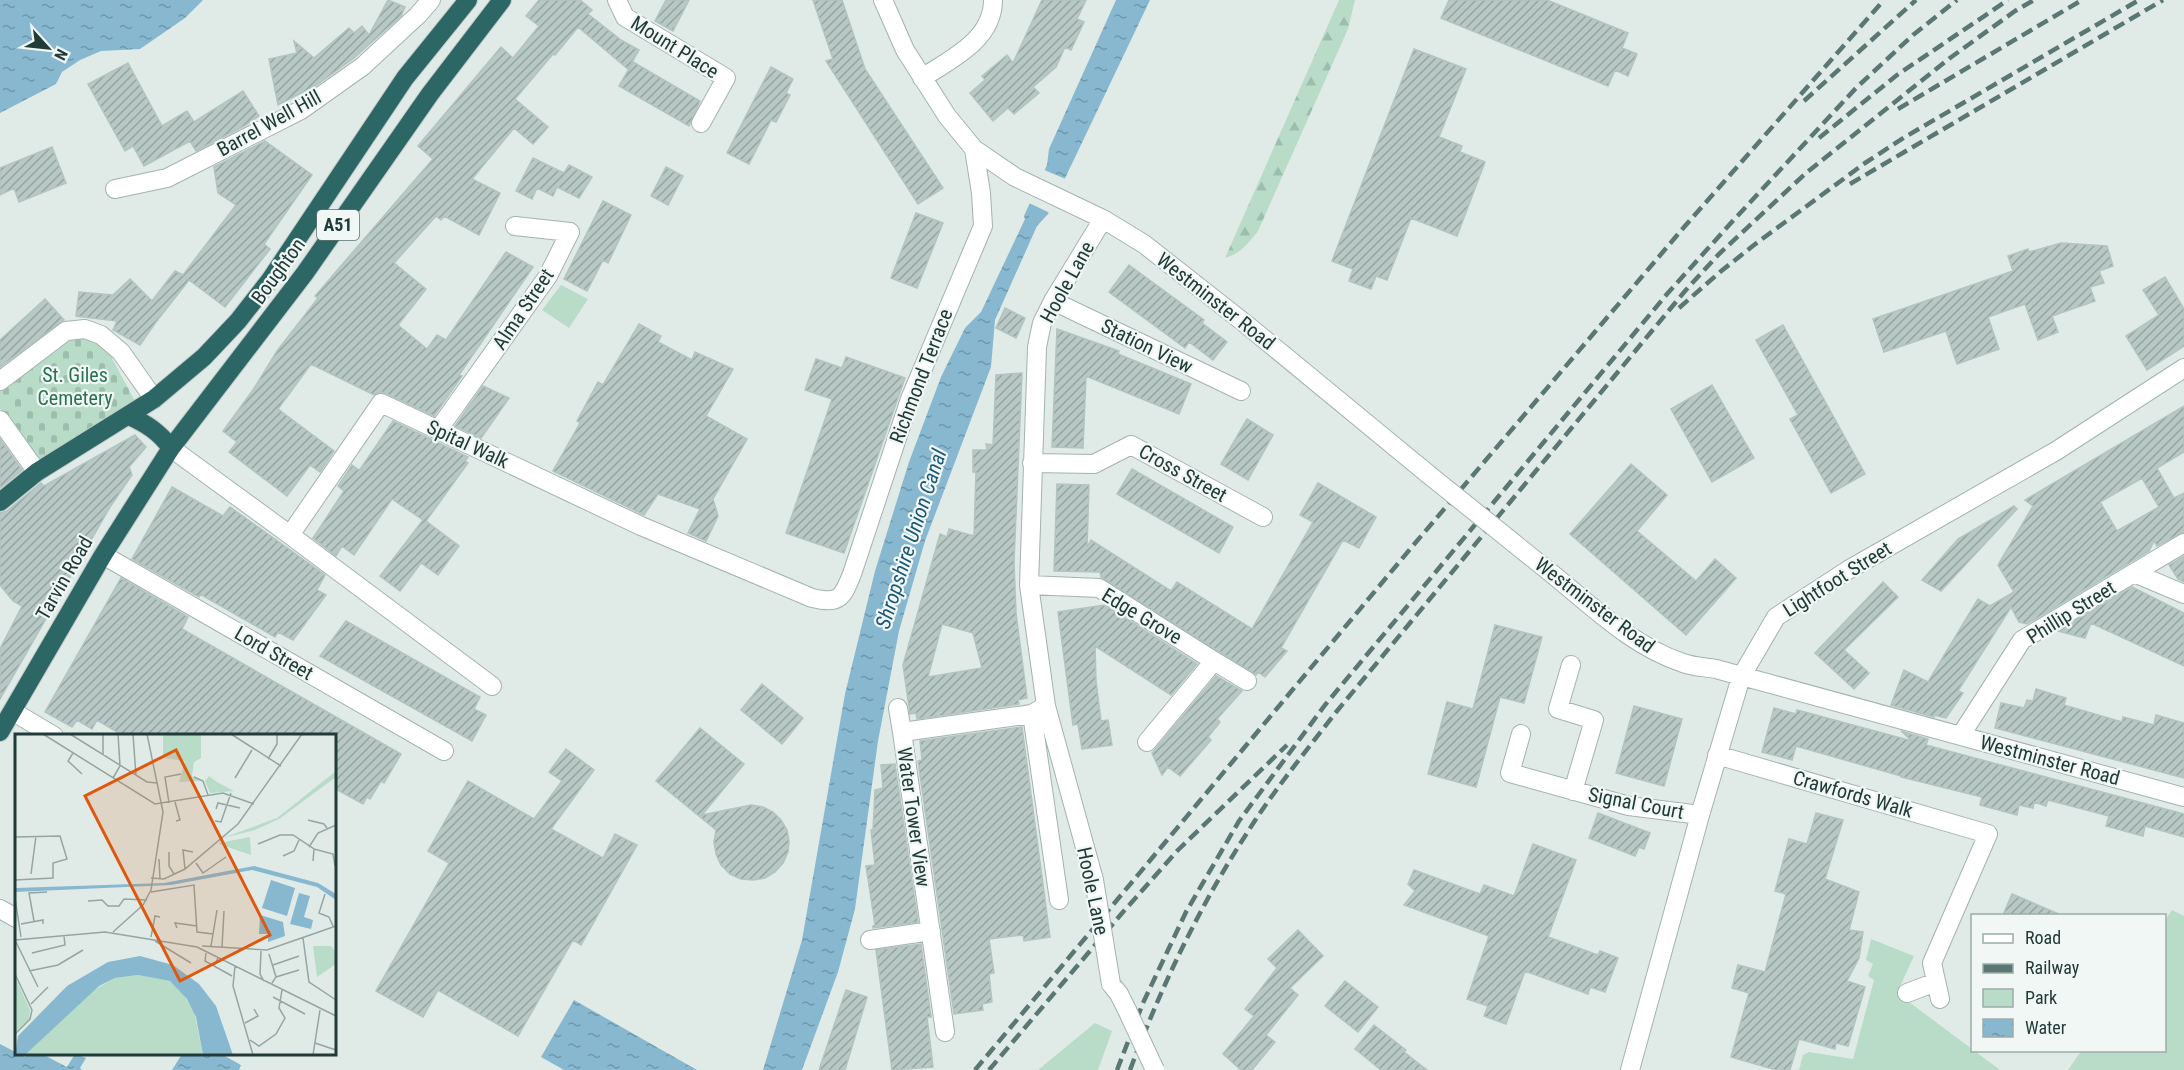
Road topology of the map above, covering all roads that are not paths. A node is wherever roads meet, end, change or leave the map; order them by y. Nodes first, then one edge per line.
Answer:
1 (431, 0) edge
2 (468, 0) edge
3 (502, 0) edge
4 (617, 0) edge
5 (883, 0) edge
6 (993, 0) edge
7 (922, 78) junction
8 (701, 123) dead end
9 (974, 149) junction
10 (115, 189) dead end
11 (1103, 219) junction
12 (514, 226) dead end
13 (1053, 301) junction
14 (2184, 369) edge
15 (0, 381) edge
16 (1241, 391) dead end
17 (154, 399) junction
18 (129, 416) junction
19 (0, 420) edge
20 (438, 430) junction
21 (171, 448) junction
22 (1032, 463) junction
23 (37, 472) junction
24 (0, 502) edge
25 (1263, 517) dead end
26 (290, 535) junction
27 (2184, 543) edge
28 (103, 555) junction
29 (2134, 573) junction
30 (1029, 585) junction
31 (2184, 594) edge
32 (838, 599) joint
33 (1214, 661) junction
34 (1571, 665) dead end
35 (1741, 677) junction
36 (1247, 681) dead end
37 (492, 686) dead end
38 (898, 708) dead end
39 (1039, 710) junction
40 (12, 711) junction
41 (0, 732) edge
42 (902, 732) junction
43 (52, 734) edge
44 (1521, 734) dead end
45 (1961, 735) junction
46 (1147, 742) dead end
47 (444, 751) dead end
48 (1717, 754) junction
49 (1573, 791) junction
50 (2184, 796) edge
51 (1700, 815) junction
52 (1059, 900) dead end
53 (0, 909) edge
54 (15, 917) edge
55 (931, 931) junction
56 (870, 940) dead end
57 (1907, 993) dead end
58 (945, 1032) dead end
59 (1155, 1070) edge
60 (1630, 1070) edge

1 - 10 street, Barrel Well Hill
2 - 17 highway, Boughton / A51
3 - 21 highway, Boughton / A51
4 - 8 street, Mount Place
5 - 7 street, Hoole Lane
6 - 7 street
7 - 9 street, Hoole Lane
9 - 11 street, Hoole Lane
9 - 32 street, Richmond Terrace
11 - 13 street, Hoole Lane
11 - 35 street, Westminster Road, bridge
12 - 20 street, Alma Street
13 - 16 street, Station View
13 - 22 street, Hoole Lane
14 - 35 street, Lightfoot Street
15 - 17 street
17 - 18 highway, Boughton / A51
18 - 21 highway
18 - 23 highway, A51
19 - 23 street
20 - 26 street, Spital Walk
20 - 32 street, Spital Walk
21 - 26 street
21 - 28 highway, Tarvin Road / A51
22 - 25 street, Cross Street
22 - 30 street, Hoole Lane
23 - 24 highway, A51
26 - 37 street
27 - 29 street, Phillip Street
28 - 40 highway, Tarvin Road / A51
28 - 47 street, Lord Street
29 - 31 street
29 - 45 street, Phillip Street
30 - 33 street, Edge Grove
30 - 39 street, Hoole Lane
33 - 36 street, Edge Grove
33 - 46 street
34 - 49 street, Signal Court
35 - 45 street, Westminster Road
35 - 48 street, Lightfoot Street
38 - 42 street
39 - 42 street, Water Tower View
39 - 52 street, Hoole Lane
39 - 59 street, Hoole Lane, bridge
40 - 41 highway, Tarvin Road / A51
40 - 43 street
42 - 55 street, Water Tower View
44 - 49 street, Signal Court
45 - 50 street, Westminster Road
48 - 51 street, Lightfoot Street
48 - 57 street, Crawfords Walk
49 - 51 street, Signal Court
51 - 60 street, Lightfoot Street
53 - 54 street
55 - 56 street
55 - 58 street, Water Tower View

